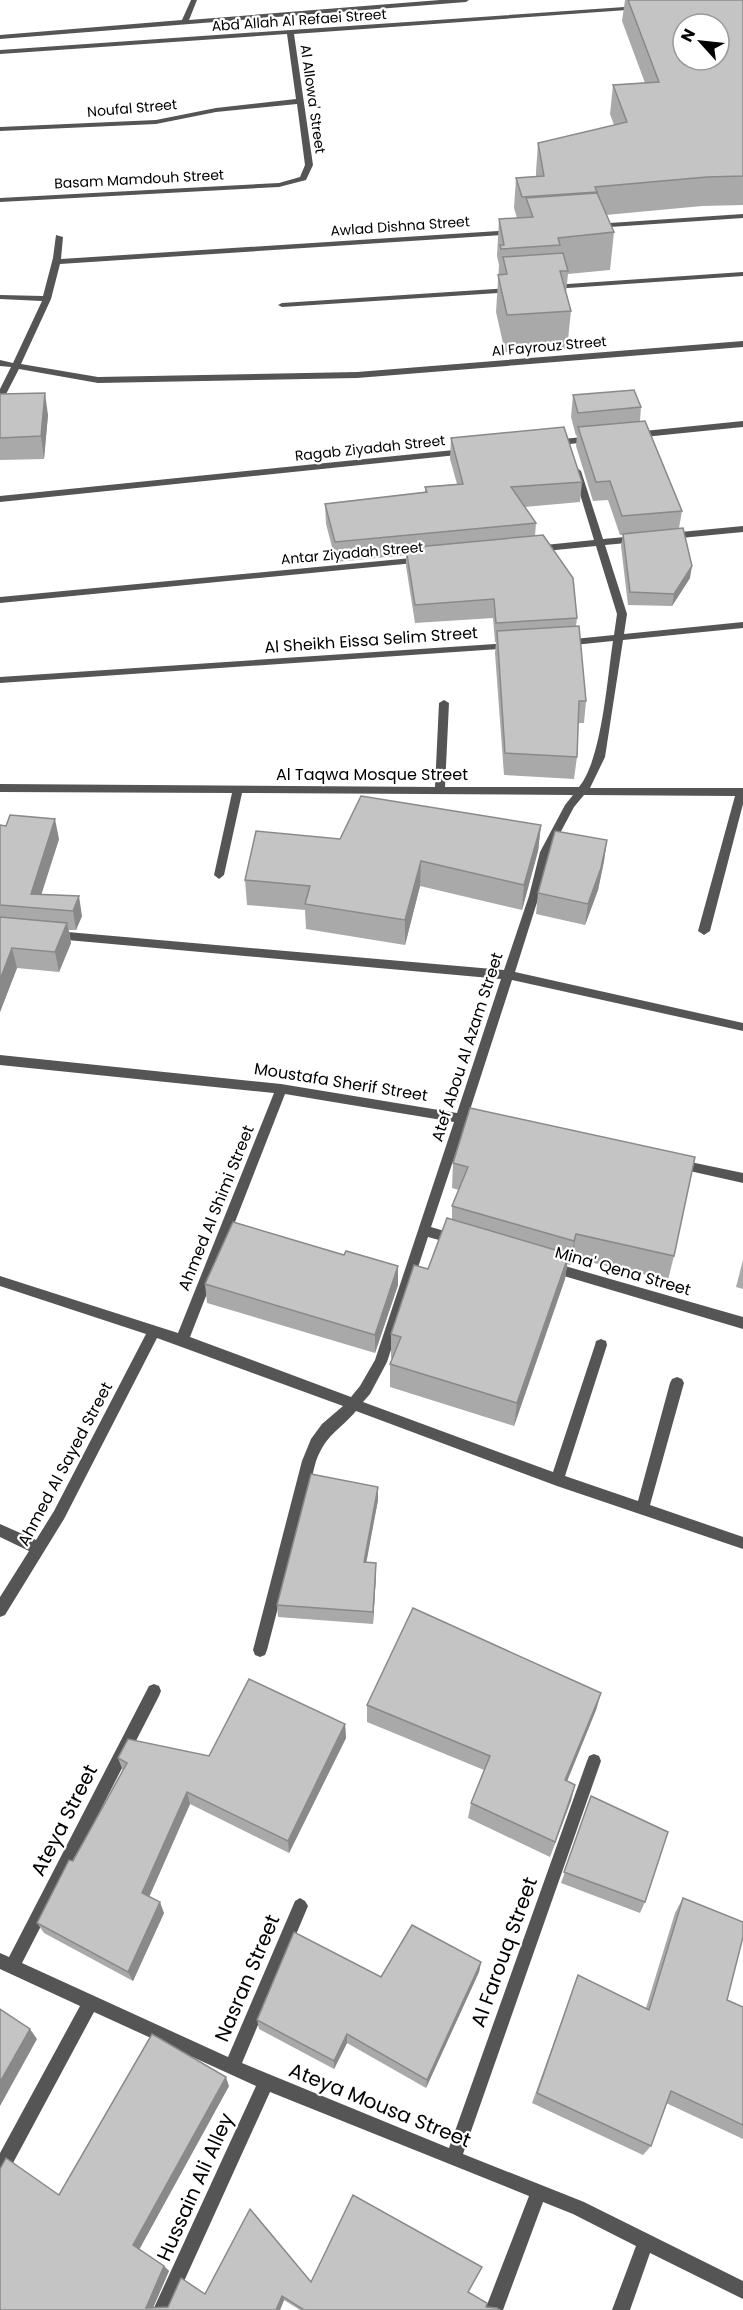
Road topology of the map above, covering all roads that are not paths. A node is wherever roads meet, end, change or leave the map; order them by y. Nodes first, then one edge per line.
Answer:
1 (194, 0) edge
2 (466, 0) edge
3 (650, 8) edge
4 (186, 22) junction
5 (290, 33) junction
6 (0, 37) edge
7 (0, 52) edge
8 (300, 101) junction
9 (0, 129) edge
10 (279, 185) joint
11 (0, 200) edge
12 (743, 216) edge
13 (590, 227) edge
14 (519, 231) edge
15 (59, 237) dead end
16 (58, 262) junction
17 (743, 274) edge
18 (542, 288) edge
19 (519, 290) edge
20 (0, 297) edge
21 (47, 299) junction
22 (282, 305) dead end
23 (743, 344) edge
24 (0, 363) edge
25 (16, 363) junction
26 (0, 398) edge
27 (743, 424) edge
28 (626, 436) edge
29 (603, 438) edge
30 (544, 444) edge
31 (473, 451) edge
32 (571, 453) junction
33 (0, 499) edge
34 (743, 529) edge
35 (655, 537) edge
36 (644, 538) edge
37 (599, 543) junction
38 (529, 549) edge
39 (435, 558) edge
40 (0, 600) edge
41 (743, 625) edge
42 (618, 639) junction
43 (558, 643) edge
44 (523, 645) edge
45 (0, 680) edge
46 (444, 703) dead end
47 (0, 788) edge
48 (238, 789) junction
49 (440, 790) junction
50 (582, 790) junction
51 (742, 792) edge
52 (219, 875) dead end
53 (704, 932) dead end
54 (47, 934) edge
55 (507, 975) junction
56 (743, 1028) edge
57 (0, 1060) edge
58 (281, 1089) junction
59 (460, 1119) junction
60 (483, 1124) edge
61 (664, 1161) edge
62 (743, 1178) edge
63 (424, 1230) junction
64 (470, 1244) edge
65 (538, 1263) edge
66 (0, 1281) edge
67 (743, 1323) edge
68 (154, 1331) junction
69 (182, 1340) junction
70 (601, 1345) dead end
71 (677, 1383) dead end
72 (353, 1404) junction
73 (557, 1480) junction
74 (642, 1509) junction
75 (0, 1530) edge
76 (743, 1543) edge
77 (39, 1549) junction
78 (0, 1610) edge
79 (260, 1650) dead end
80 (154, 1692) dead end
81 (594, 1761) dead end
82 (300, 1906) dead end
83 (6, 1964) edge
84 (90, 2003) junction
85 (232, 2067) junction
86 (266, 2082) junction
87 (454, 2157) junction
88 (0, 2170) edge
89 (539, 2192) junction
90 (646, 2242) junction
91 (743, 2290) edge
92 (162, 2310) edge
93 (494, 2310) edge
94 (621, 2310) edge

1 - 4 street
2 - 4 street, Abd Allah Al Refaei Street
3 - 5 street, Abd Allah Al Refaei Street
4 - 6 street, Abd Allah Al Refaei Street
5 - 7 street, Abd Allah Al Refaei Street
5 - 8 street, Al Allowa' Street
8 - 9 street, Noufal Street
8 - 10 street, Al Allowa' Street
10 - 11 street, Basam Mamdouh Street
12 - 13 street
14 - 16 street, Awlad Dishna Street
15 - 16 street
16 - 21 street
17 - 18 street
19 - 22 street
20 - 21 street
21 - 25 street
23 - 25 street, Al Fayrouz Street
24 - 25 street, Al Fayrouz Street
25 - 26 street
27 - 28 street
29 - 32 street
30 - 32 street
31 - 33 street, Ragab Ziyadah Street
32 - 37 street, Atef Abou Al Azam Street
34 - 35 street
36 - 37 street
37 - 38 street
37 - 42 street, Atef Abou Al Azam Street
39 - 40 street, Antar Ziyadah Street
41 - 42 street
42 - 43 street
42 - 50 street, Atef Abou Al Azam Street
44 - 45 street, Al Sheikh Eissa Selim Street
46 - 49 street
47 - 48 street, Al Taqwa Mosque Street
48 - 49 street, Al Taqwa Mosque Street
48 - 52 street
49 - 50 street, Al Taqwa Mosque Street
50 - 51 street, Al Taqwa Mosque Street
50 - 55 street, Atef Abou Al Azam Street
51 - 53 street
54 - 55 street
55 - 56 street
55 - 59 street, Atef Abou Al Azam Street
57 - 58 street, Moustafa Sherif Street
58 - 59 street, Moustafa Sherif Street
58 - 69 street, Ahmed Al Shimi Street
59 - 60 street, Moustafa Sherif Street
59 - 63 street, Atef Abou Al Azam Street
61 - 62 street
63 - 64 street
63 - 72 street, Atef Abou Al Azam Street
65 - 67 street, Mina' Qena Street
66 - 68 street
68 - 69 street
68 - 77 street, Ahmed Al Sayed Street
69 - 72 street
70 - 73 street
71 - 74 street
72 - 73 street
72 - 79 street, Atef Abou Al Azam Street
73 - 74 street
74 - 76 street
75 - 77 street
77 - 78 street, Ahmed Al Sayed Street
80 - 83 street, Ateya Street
81 - 87 street, Al Farouq Street
82 - 85 street, Nasran Street
83 - 84 street, Ateya Mousa Street
84 - 85 street, Ateya Mousa Street
84 - 88 street
85 - 86 street, Ateya Mousa Street
86 - 87 street, Ateya Mousa Street
86 - 92 street, Hussain Ali Alley
87 - 89 street, Ateya Mousa Street
89 - 90 street, Ateya Mousa Street
89 - 93 street
90 - 91 street, Ateya Mousa Street
90 - 94 street

